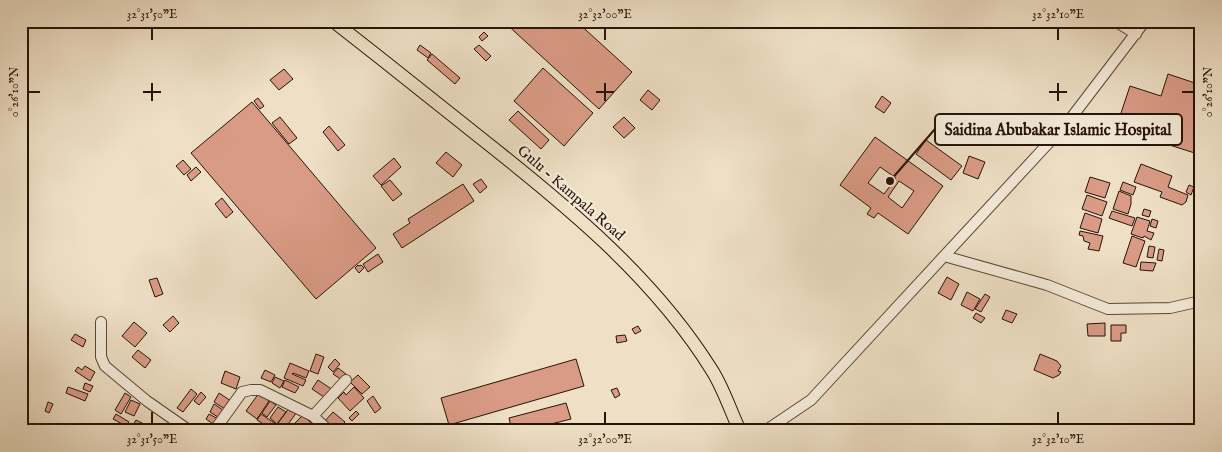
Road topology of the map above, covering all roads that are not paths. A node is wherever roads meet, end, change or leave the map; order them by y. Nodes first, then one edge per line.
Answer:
1 (333, 21) edge
2 (1114, 21) edge
3 (1146, 21) edge
4 (1136, 34) junction
5 (944, 256) junction
6 (1201, 301) edge
7 (102, 322) dead end
8 (346, 380) dead end
9 (313, 416) junction
10 (190, 431) edge
11 (214, 431) edge
12 (329, 431) edge
13 (740, 431) edge
14 (765, 431) edge

1 - 13 main road, Gulu - Kampala Road
2 - 4 street
3 - 4 street
4 - 5 street
5 - 6 street
5 - 14 street
7 - 10 street
8 - 9 street
9 - 11 street
9 - 12 street

